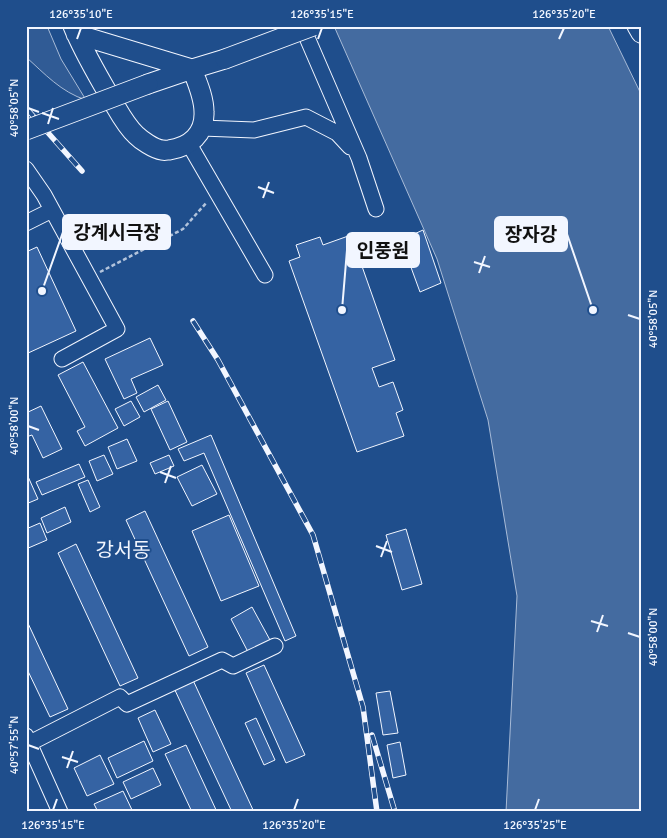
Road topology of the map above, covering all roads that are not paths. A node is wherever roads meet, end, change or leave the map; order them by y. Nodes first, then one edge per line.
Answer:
1 (302, 26) edge
2 (313, 26) edge
3 (637, 26) edge
4 (74, 30) edge
5 (641, 33) edge
6 (192, 68) junction
7 (202, 128) junction
8 (26, 130) edge
9 (189, 144) junction
10 (359, 158) junction
11 (26, 169) edge
12 (376, 209) dead end
13 (52, 210) junction
14 (26, 223) edge
15 (265, 275) dead end
16 (62, 359) dead end
17 (275, 646) dead end
18 (28, 739) edge
19 (60, 812) edge

1 - 10 street
2 - 6 main road, bridge
3 - 5 main road
4 - 6 main road
4 - 9 main road
6 - 7 main road
6 - 8 main road, bridge
7 - 9 main road
7 - 10 street
9 - 15 street
10 - 12 street
11 - 13 street
13 - 14 street
13 - 16 street
17 - 18 street
18 - 19 street

